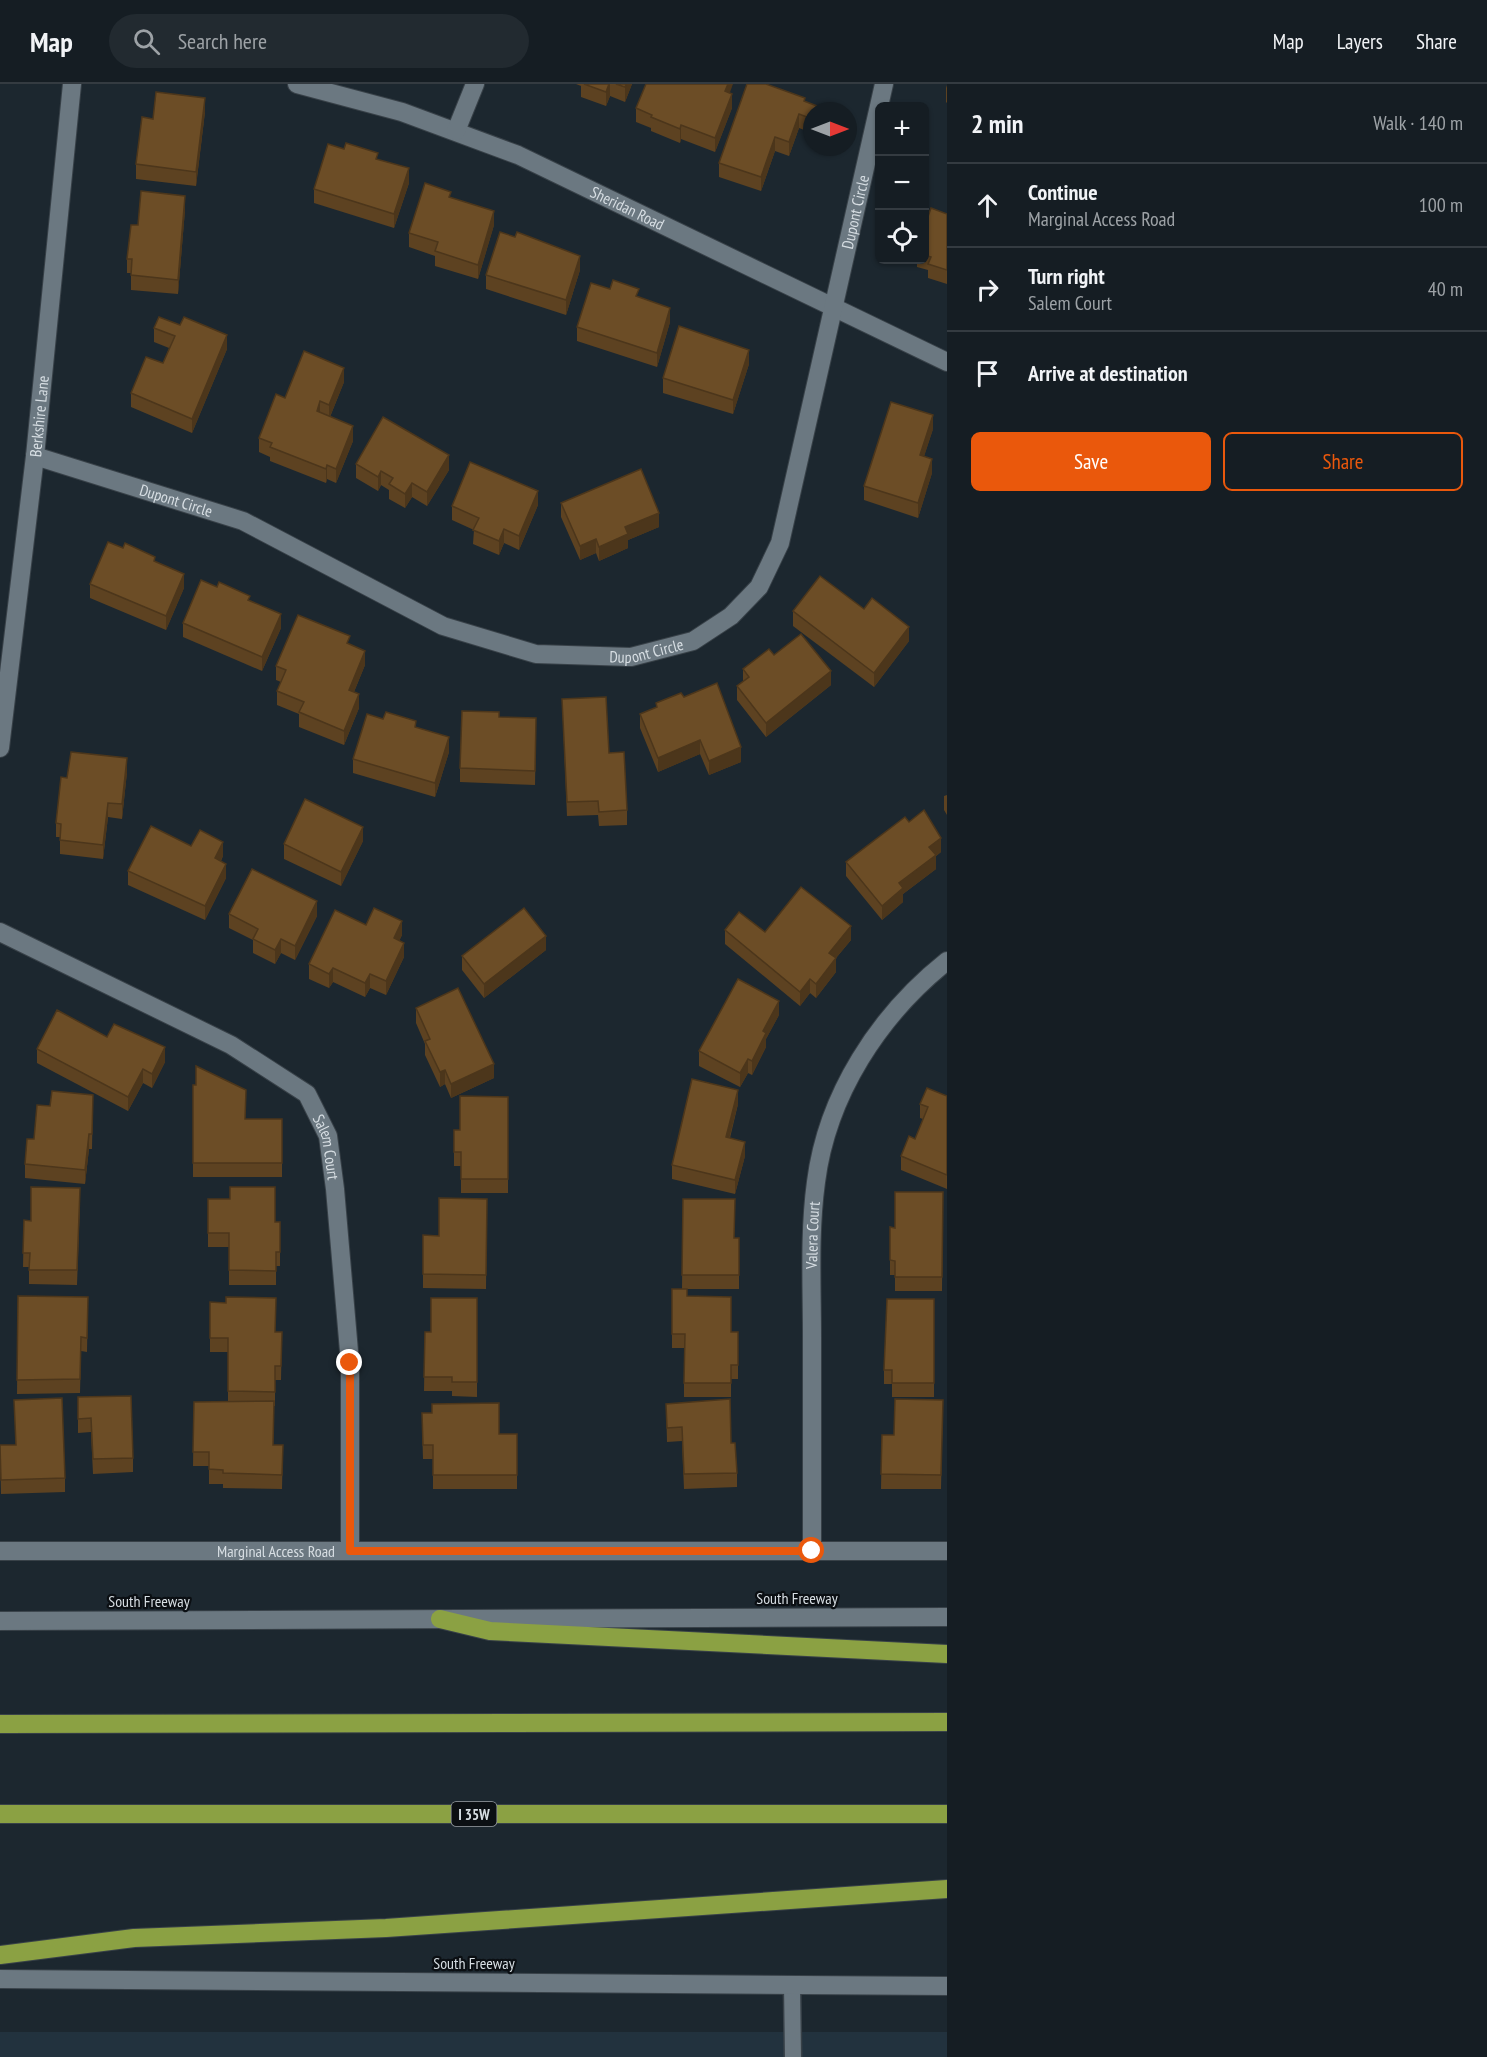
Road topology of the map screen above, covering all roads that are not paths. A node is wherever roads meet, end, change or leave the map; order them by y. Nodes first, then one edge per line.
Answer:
1 (72, 84) edge
2 (297, 84) edge
3 (475, 84) edge
4 (884, 84) edge
5 (456, 131) junction
6 (833, 309) junction
7 (947, 362) edge
8 (35, 456) junction
9 (0, 748) edge
10 (0, 932) edge
11 (947, 961) edge
12 (0, 1551) edge
13 (350, 1551) junction
14 (812, 1551) junction
15 (947, 1551) edge
16 (947, 1617) edge
17 (440, 1619) junction
18 (0, 1621) edge
19 (947, 1654) edge
20 (947, 1722) edge
21 (0, 1724) edge
22 (0, 1815) edge
23 (947, 1815) edge
24 (947, 1889) edge
25 (0, 1955) edge
26 (0, 1979) edge
27 (792, 1985) junction
28 (947, 1986) edge
29 (793, 2057) edge

1 - 8 street, Berkshire Lane
2 - 5 street, Sheridan Road
3 - 5 street
4 - 6 street, Dupont Circle
5 - 6 street, Sheridan Road
6 - 7 street, Sheridan Road
6 - 8 street, Dupont Circle
8 - 9 street, Berkshire Lane
10 - 13 street, Salem Court
11 - 14 street, Valera Court
12 - 13 street, Marginal Access Road
13 - 14 street, Marginal Access Road
14 - 15 street, Marginal Access Road
16 - 17 street, South Freeway
17 - 18 street, South Freeway
17 - 19 highway
20 - 21 highway
22 - 23 highway, I 35W
24 - 25 highway
26 - 27 street, South Freeway
27 - 28 street, South Freeway
27 - 29 lane

